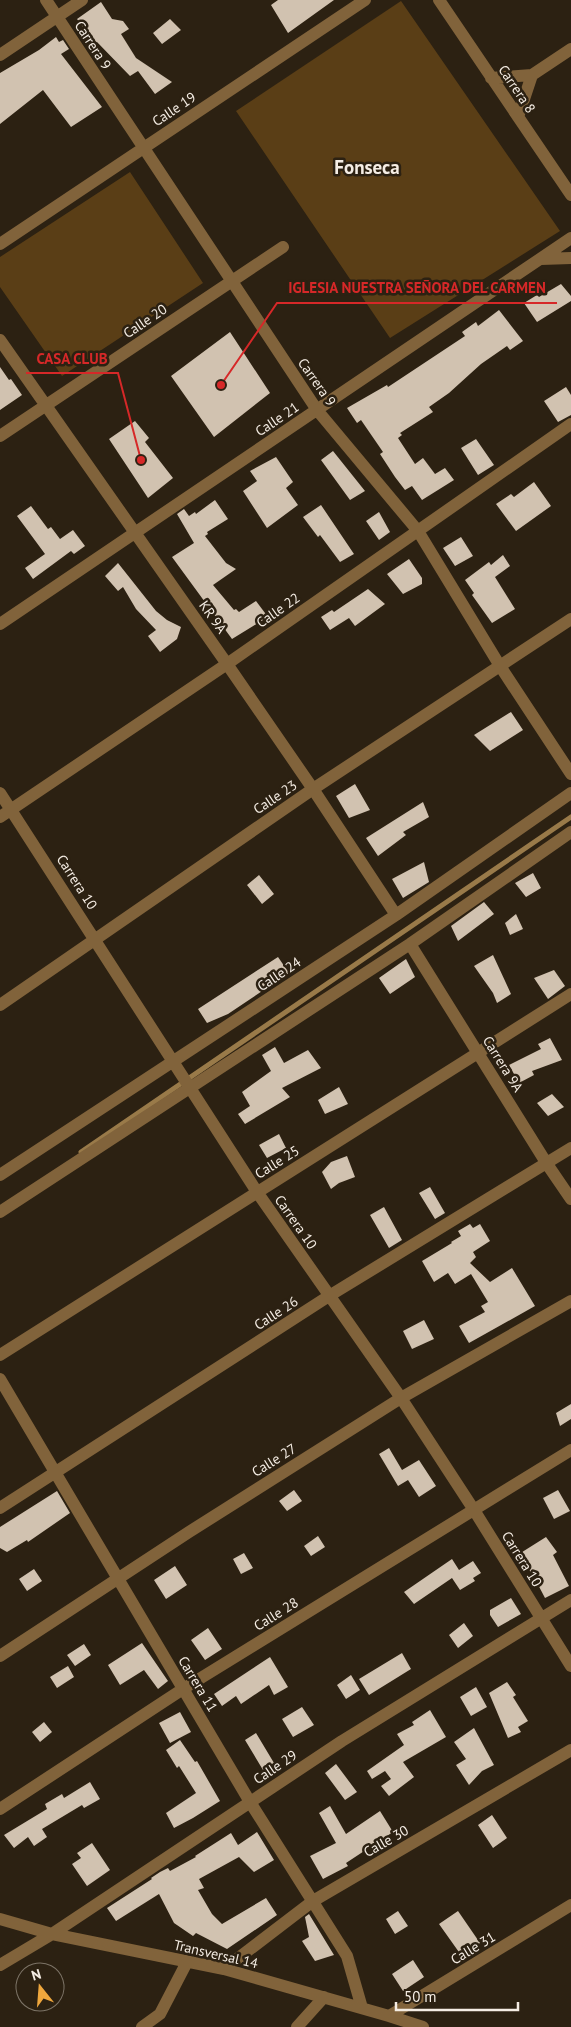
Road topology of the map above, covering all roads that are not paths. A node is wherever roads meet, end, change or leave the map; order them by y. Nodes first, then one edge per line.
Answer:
1 (46, 0) edge
2 (82, 0) edge
3 (365, 0) edge
4 (439, 0) edge
5 (57, 18) junction
6 (571, 49) edge
7 (0, 55) edge
8 (532, 75) junction
9 (491, 78) junction
10 (518, 117) junction
11 (143, 148) junction
12 (571, 196) edge
13 (571, 238) edge
14 (0, 244) edge
15 (283, 247) dead end
16 (571, 258) edge
17 (541, 259) junction
18 (231, 281) junction
19 (0, 340) edge
20 (46, 406) junction
21 (317, 410) junction
22 (571, 424) edge
23 (0, 436) edge
24 (418, 531) junction
25 (136, 532) junction
26 (571, 619) edge
27 (0, 624) edge
28 (227, 664) junction
29 (500, 666) junction
30 (571, 774) edge
31 (313, 789) junction
32 (571, 792) edge
33 (0, 793) edge
34 (12, 810) junction
35 (0, 817) edge
36 (571, 832) edge
37 (396, 915) junction
38 (96, 939) junction
39 (410, 944) junction
40 (571, 994) edge
41 (0, 1005) edge
42 (478, 1052) junction
43 (175, 1064) junction
44 (188, 1086) junction
45 (571, 1148) edge
46 (547, 1164) junction
47 (0, 1175) edge
48 (257, 1192) junction
49 (571, 1200) edge
50 (0, 1212) edge
51 (329, 1296) junction
52 (571, 1301) edge
53 (0, 1355) edge
54 (0, 1379) edge
55 (401, 1398) junction
56 (571, 1450) edge
57 (56, 1472) junction
58 (0, 1508) edge
59 (474, 1510) junction
60 (118, 1578) junction
61 (571, 1600) edge
62 (542, 1618) junction
63 (0, 1656) edge
64 (571, 1666) edge
65 (183, 1689) junction
66 (571, 1750) edge
67 (250, 1802) junction
68 (0, 1809) edge
69 (313, 1901) junction
70 (571, 1905) edge
71 (0, 1919) edge
72 (52, 1934) junction
73 (187, 1962) junction
74 (0, 1965) edge
75 (224, 1969) junction
76 (324, 1997) junction
77 (362, 2008) junction
78 (389, 2016) junction
79 (142, 2027) edge
80 (297, 2027) edge
81 (423, 2027) edge

1 - 5 street, Carrera 9
2 - 5 street
3 - 11 street, Calle 19
4 - 9 street, Carrera 8
5 - 7 street
5 - 11 street, Carrera 9
6 - 8 street
8 - 9 street
8 - 10 street
9 - 10 street, Carrera 8
10 - 12 street, Carrera 8
11 - 14 street, Calle 19
11 - 18 street, Carrera 9
13 - 17 street, Calle 21
15 - 18 street, Calle 20
16 - 17 street
17 - 21 street, Calle 21
18 - 20 street, Calle 20
18 - 21 street, Carrera 9
19 - 20 street, KR 9A
20 - 23 street, Calle 20
20 - 25 street, KR 9A
21 - 24 street, Carrera 9
21 - 25 street, Calle 21
22 - 24 street, Calle 22
24 - 28 street, Calle 22
24 - 29 street, Carrera 9
25 - 27 street, Calle 21
25 - 28 street, KR 9A
26 - 29 street, Calle 23
28 - 31 street, KR 9A
28 - 34 street, Calle 22
29 - 30 street, Carrera 9
29 - 31 street, Calle 23
31 - 37 street, KR 9A
31 - 38 street, Calle 23
32 - 37 street, Calle 24
33 - 34 street, Carrera 10
34 - 35 street, Calle 22
34 - 38 street, Carrera 10
36 - 39 street
37 - 43 street, Calle 24
38 - 41 street, Calle 23
38 - 43 street, Carrera 10
39 - 42 street, Carrera 9A
39 - 44 street
40 - 42 street, Calle 25
42 - 46 street, Carrera 9A
42 - 48 street, Calle 25
43 - 44 street, Carrera 10
43 - 47 street, Calle 24
44 - 48 street, Carrera 10
44 - 50 street
45 - 46 street, Calle 26
46 - 49 street, Carrera 9A
46 - 51 street, Calle 26
48 - 51 street, Carrera 10
48 - 53 street, Calle 25
51 - 55 street, Carrera 10
51 - 57 street, Calle 26
52 - 55 street, Calle 27
54 - 57 street, Carrera 11
55 - 59 street, Carrera 10
55 - 60 street, Calle 27
56 - 59 street, Calle 28
57 - 58 street, Calle 26
57 - 60 street, Carrera 11
59 - 62 street, Carrera 10
59 - 65 street, Calle 28
60 - 63 street, Calle 27
60 - 65 street, Carrera 11
61 - 62 street, Calle 29
62 - 64 street, Carrera 10
62 - 67 street, Calle 29
65 - 67 street, Carrera 11
65 - 68 street, Calle 28
66 - 69 street, Calle 30
67 - 69 street, Carrera 11
67 - 72 street, Calle 29
69 - 75 street, Calle 30
69 - 77 street, Carrera 11
70 - 78 street, Calle 31
71 - 72 street, Transversal 14
72 - 73 street, Transversal 14
72 - 74 street, Calle 29
73 - 75 street, Transversal 14
73 - 79 street
75 - 76 street, Transversal 14
76 - 77 street, Transversal 14
76 - 80 street
77 - 78 street, Transversal 14
78 - 81 street, Transversal 14

